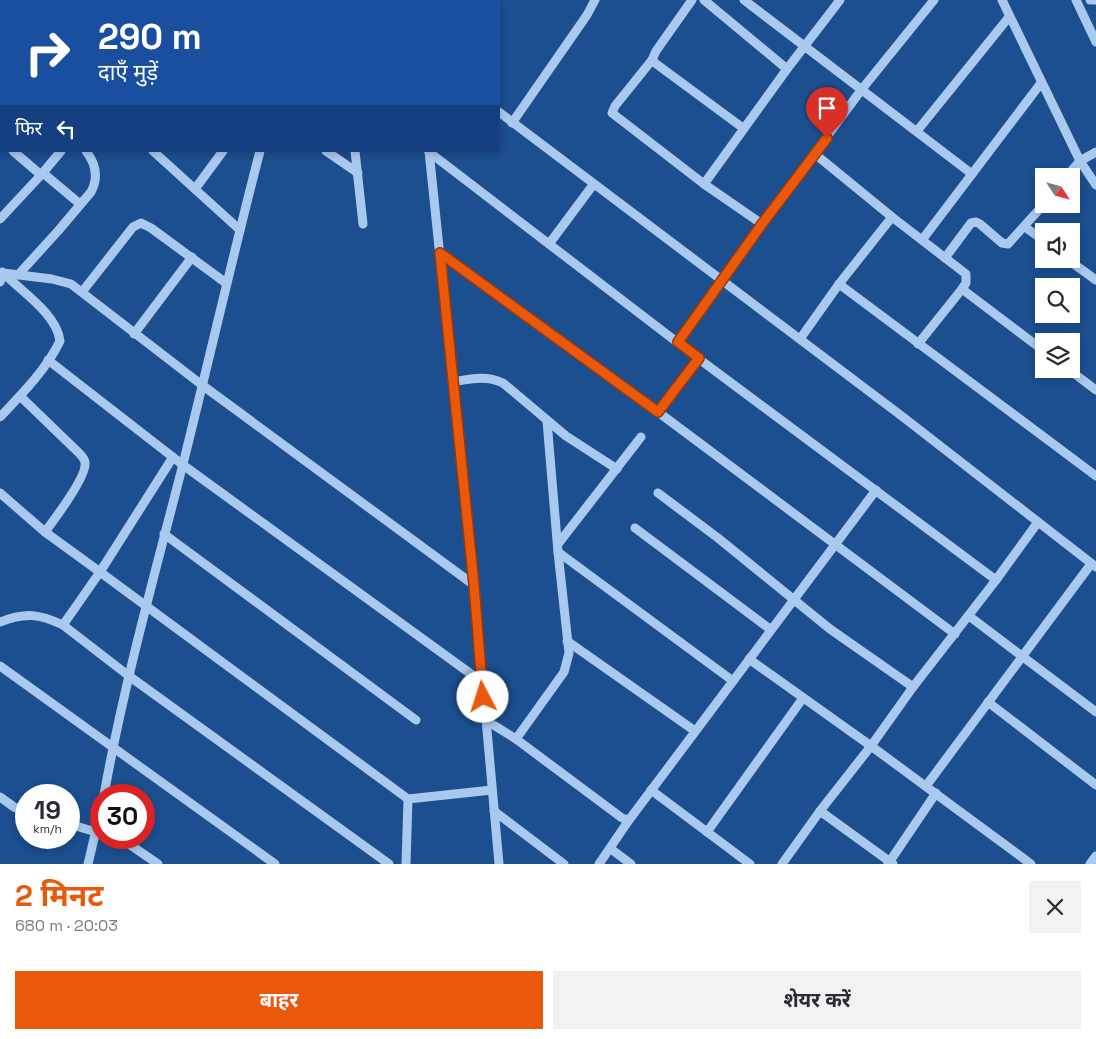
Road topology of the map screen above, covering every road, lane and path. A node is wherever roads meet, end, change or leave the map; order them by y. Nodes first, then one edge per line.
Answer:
1 (595, 0) edge
2 (692, 0) edge
3 (704, 0) edge
4 (744, 0) edge
5 (840, 0) edge
6 (934, 0) edge
7 (1002, 0) edge
8 (1076, 0) edge
9 (1090, 0) edge
10 (1096, 0) edge
11 (1009, 18) junction
12 (1096, 42) edge
13 (805, 47) junction
14 (652, 60) junction
15 (787, 69) junction
16 (1041, 83) junction
17 (862, 89) junction
18 (500, 113) edge
19 (512, 123) junction
20 (743, 128) junction
21 (917, 132) junction
22 (14, 152) edge
23 (59, 152) edge
24 (87, 152) edge
25 (154, 152) edge
26 (222, 152) edge
27 (260, 152) edge
28 (327, 152) edge
29 (356, 152) edge
30 (429, 152) edge
31 (1096, 152) edge
32 (815, 154) junction
33 (1080, 161) junction
34 (1074, 168) edge
35 (358, 173) junction
36 (42, 174) junction
37 (972, 174) junction
38 (704, 184) junction
39 (593, 185) junction
40 (1096, 185) edge
41 (195, 189) junction
42 (80, 204) junction
43 (1037, 213) edge
44 (892, 217) junction
45 (0, 219) edge
46 (363, 224) dead end
47 (762, 224) junction
48 (1025, 227) junction
49 (240, 230) junction
50 (1035, 234) edge
51 (922, 240) junction
52 (549, 244) junction
53 (440, 253) junction
54 (192, 258) junction
55 (945, 258) junction
56 (1079, 268) edge
57 (1, 275) edge
58 (18, 275) junction
59 (1096, 280) edge
60 (722, 282) junction
61 (226, 283) junction
62 (839, 284) junction
63 (962, 290) junction
64 (82, 292) junction
65 (134, 334) junction
66 (800, 339) junction
67 (678, 342) junction
68 (918, 344) junction
69 (1035, 344) edge
70 (699, 358) junction
71 (48, 360) junction
72 (1080, 378) edge
73 (452, 382) junction
74 (202, 385) junction
75 (1096, 390) edge
76 (20, 396) junction
77 (658, 412) junction
78 (0, 417) edge
79 (547, 421) junction
80 (641, 437) dead end
81 (173, 457) junction
82 (183, 465) junction
83 (617, 469) junction
84 (1096, 476) edge
85 (876, 490) junction
86 (0, 493) edge
87 (658, 493) dead end
88 (1038, 522) junction
89 (635, 528) dead end
90 (46, 532) junction
91 (164, 534) junction
92 (835, 545) junction
93 (558, 548) junction
94 (1094, 566) edge
95 (100, 572) junction
96 (996, 580) junction
97 (474, 585) junction
98 (794, 598) junction
99 (146, 606) junction
100 (969, 616) junction
101 (0, 622) edge
102 (63, 625) junction
103 (770, 630) junction
104 (955, 634) junction
105 (567, 641) junction
106 (1022, 657) junction
107 (749, 659) junction
108 (0, 666) edge
109 (129, 676) junction
110 (733, 681) junction
111 (482, 682) junction
112 (913, 687) junction
113 (803, 698) junction
114 (988, 702) junction
115 (1096, 712) edge
116 (416, 720) dead end
117 (487, 720) junction
118 (695, 731) junction
119 (516, 740) junction
120 (871, 746) junction
121 (112, 748) junction
122 (106, 784) edge
123 (1096, 785) edge
124 (926, 786) junction
125 (492, 790) junction
126 (650, 790) junction
127 (936, 793) junction
128 (0, 797) edge
129 (408, 799) junction
130 (15, 807) edge
131 (494, 811) junction
132 (820, 811) junction
133 (629, 820) junction
134 (707, 832) junction
135 (92, 849) edge
136 (136, 849) edge
137 (610, 849) junction
138 (1096, 856) edge
139 (270, 862) edge
140 (890, 863) edge
141 (88, 864) edge
142 (158, 864) edge
143 (389, 864) edge
144 (406, 864) edge
145 (499, 864) edge
146 (564, 864) edge
147 (599, 864) edge
148 (631, 864) edge
149 (750, 864) edge
150 (782, 864) edge
151 (1030, 864) edge
152 (1090, 864) edge

1 - 19 street
2 - 14 street
3 - 15 street
4 - 13 street
5 - 13 street
6 - 17 street
7 - 11 street
8 - 12 street
9 - 10 street
11 - 16 street
11 - 21 street
13 - 15 street
13 - 17 street
14 - 20 street
14 - 38 street
15 - 20 street
16 - 33 street
16 - 37 street
17 - 21 street
17 - 32 street
18 - 19 street
19 - 39 street
20 - 38 street
21 - 37 street
22 - 36 street
23 - 36 street
24 - 42 street
25 - 41 street
26 - 41 street
27 - 49 street
28 - 35 street
29 - 35 street
30 - 52 street
30 - 53 street
31 - 33 street
32 - 44 street
32 - 47 street
33 - 34 street
33 - 40 street
35 - 46 street
36 - 42 street
36 - 45 street
37 - 51 street
38 - 47 street
39 - 52 street
39 - 60 street
41 - 49 street
42 - 58 street
43 - 48 street
44 - 51 street
44 - 62 street
47 - 60 street
48 - 50 street
48 - 55 street
49 - 61 street
51 - 55 street
52 - 67 street
53 - 73 street
53 - 77 street
54 - 61 street
54 - 64 street
54 - 65 street
55 - 63 street
56 - 59 street
57 - 58 street
57 - 71 street
58 - 64 street
60 - 66 street
60 - 67 street
61 - 74 street
62 - 66 street
62 - 68 street
63 - 68 street
63 - 69 street
64 - 65 street
65 - 74 street
66 - 88 street
67 - 70 street
68 - 84 street
70 - 77 street
70 - 85 street
71 - 76 street
71 - 81 street
72 - 75 street
73 - 79 street
73 - 97 street
74 - 82 street
74 - 97 street
76 - 78 street
76 - 90 street
77 - 92 street
79 - 83 street
79 - 93 street
80 - 83 street
81 - 82 street
81 - 95 street
82 - 91 street
82 - 111 street
83 - 93 street
85 - 92 street
85 - 96 street
86 - 90 street
87 - 98 street
88 - 94 street
88 - 96 street
89 - 103 street
90 - 95 street
91 - 99 street
91 - 116 street
92 - 98 street
92 - 104 street
93 - 105 street
93 - 110 street
94 - 106 street
95 - 99 street
95 - 102 street
96 - 100 street
97 - 111 street
98 - 103 street
98 - 112 street
99 - 109 street
99 - 129 street
100 - 104 street
100 - 106 street
101 - 102 street
102 - 109 street
103 - 107 street
104 - 112 street
105 - 118 street
105 - 119 street
106 - 114 street
106 - 115 street
107 - 110 street
107 - 113 street
108 - 121 street
109 - 121 street
109 - 143 street
110 - 118 street
111 - 117 street
112 - 120 street
113 - 120 street
113 - 134 street
114 - 123 street
114 - 124 street
117 - 119 street
117 - 125 street
118 - 126 street
119 - 133 street
120 - 124 street
120 - 132 street
121 - 122 street
121 - 139 street
124 - 127 street
125 - 129 street
125 - 131 street
126 - 133 street
126 - 134 street
127 - 140 street
127 - 151 street
128 - 130 street
129 - 144 street
131 - 145 street
131 - 146 street
132 - 140 street
132 - 150 street
133 - 137 street
134 - 149 street
135 - 141 street
136 - 142 street
137 - 147 street
137 - 148 street
138 - 152 street

